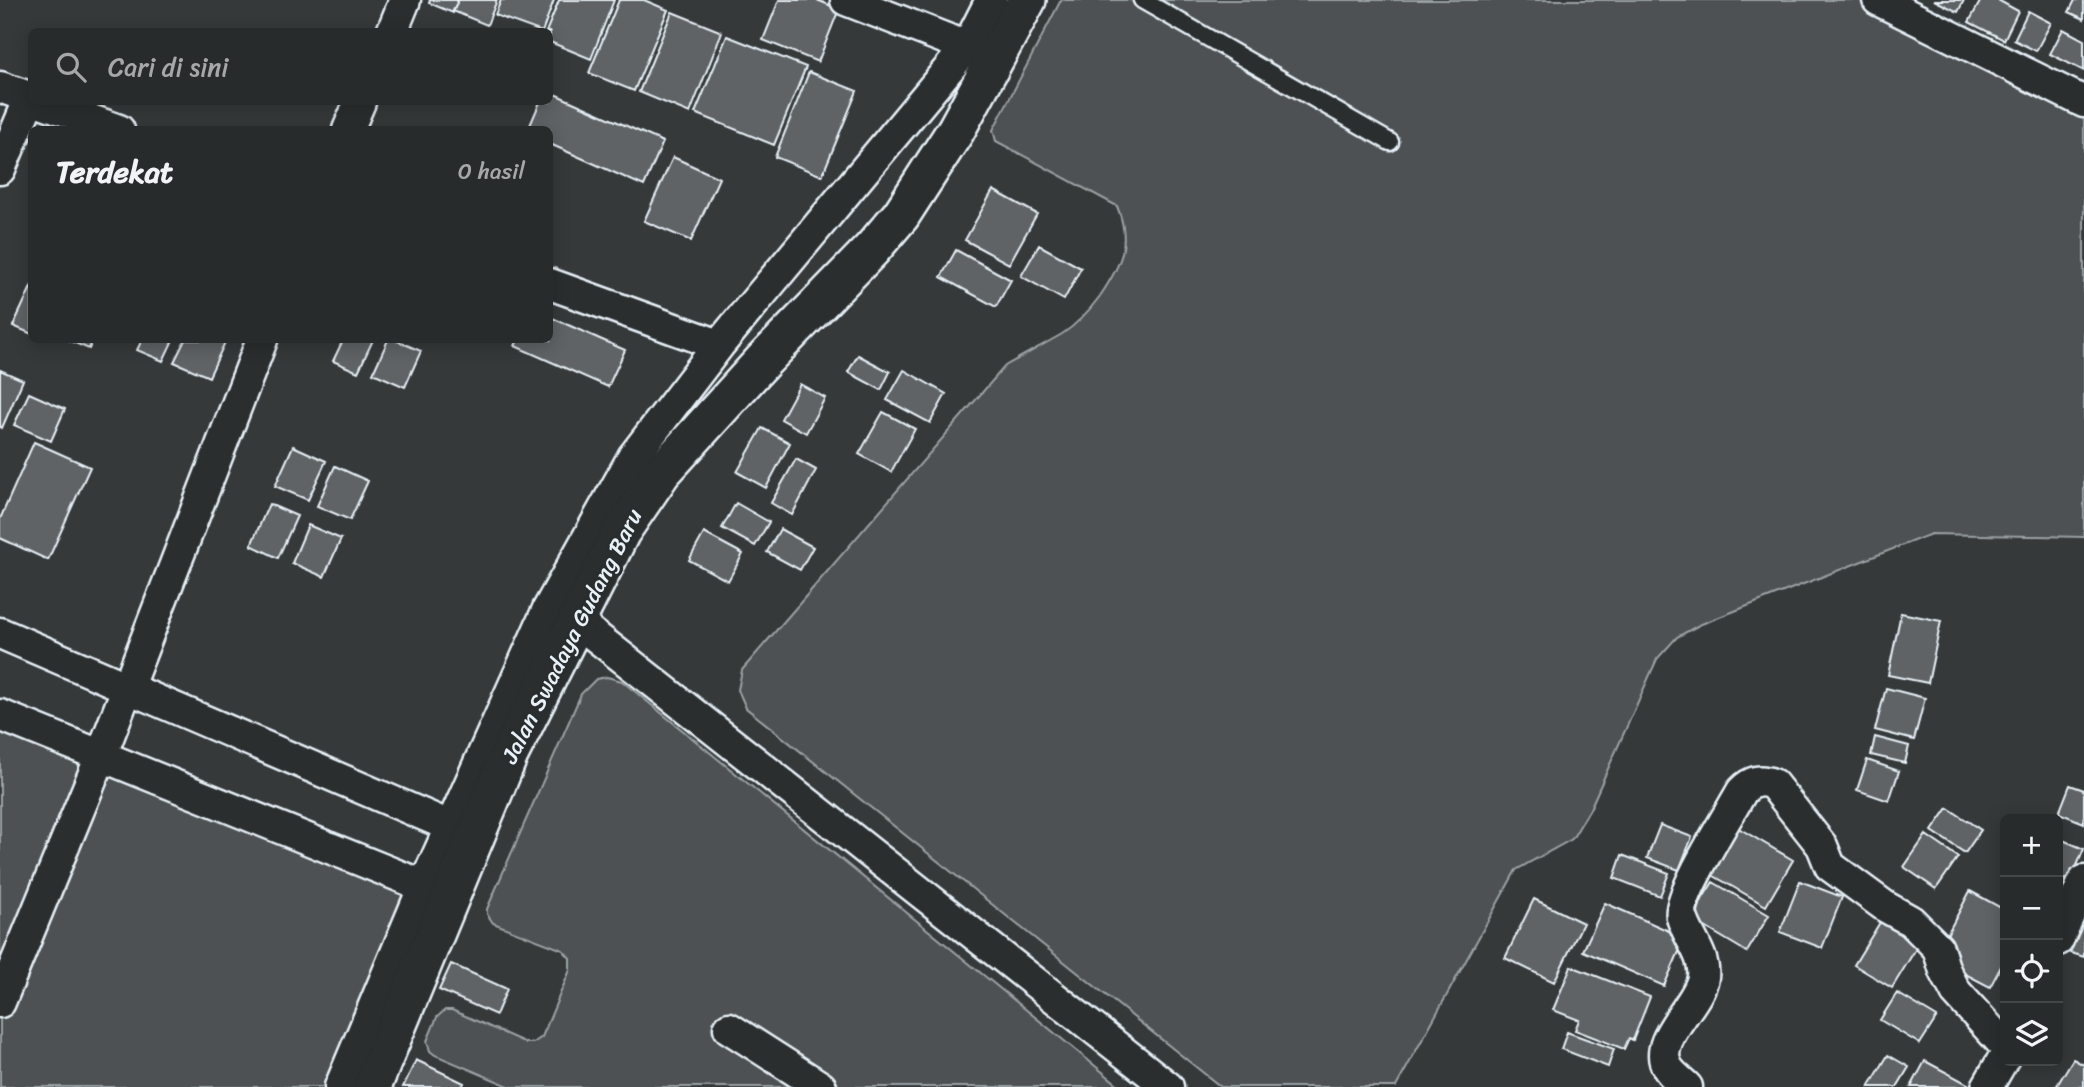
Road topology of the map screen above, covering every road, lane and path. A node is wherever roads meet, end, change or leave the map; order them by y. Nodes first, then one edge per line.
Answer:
1 (405, 0) edge
2 (846, 0) edge
3 (991, 0) edge
4 (1027, 0) edge
5 (1142, 0) edge
6 (1878, 0) edge
7 (394, 28) edge
8 (967, 47) junction
9 (0, 87) edge
10 (2080, 92) edge
11 (28, 97) edge
12 (31, 105) edge
13 (50, 105) edge
14 (359, 105) edge
15 (108, 126) edge
16 (350, 126) edge
17 (1390, 142) dead end
18 (0, 169) edge
19 (553, 285) edge
20 (261, 343) edge
21 (719, 345) junction
22 (576, 621) junction
23 (0, 633) edge
24 (128, 688) junction
25 (0, 715) edge
26 (102, 756) junction
27 (452, 827) junction
28 (2084, 881) edge
29 (424, 886) junction
30 (2063, 929) edge
31 (0, 1002) edge
32 (729, 1028) dead end
33 (2000, 1040) edge
34 (2000, 1065) edge
35 (340, 1087) edge
36 (372, 1087) edge
37 (821, 1087) edge
38 (1168, 1087) edge
39 (1687, 1087) edge
40 (1987, 1087) edge

1 - 7 street
2 - 8 street
3 - 8 street
4 - 22 street, Jalan Swadaya Gudang Baru
5 - 17 lane
6 - 10 street
8 - 21 street
9 - 11 street
12 - 18 street
13 - 15 street
14 - 16 street
19 - 21 street
20 - 24 street
21 - 27 street
22 - 36 street, Jalan Swadaya Gudang Baru
22 - 38 street
23 - 24 street
24 - 26 street
24 - 27 street
25 - 26 street
26 - 29 street
26 - 31 street
27 - 29 street
28 - 30 street
29 - 35 street
32 - 37 street
33 - 39 street
34 - 40 street

